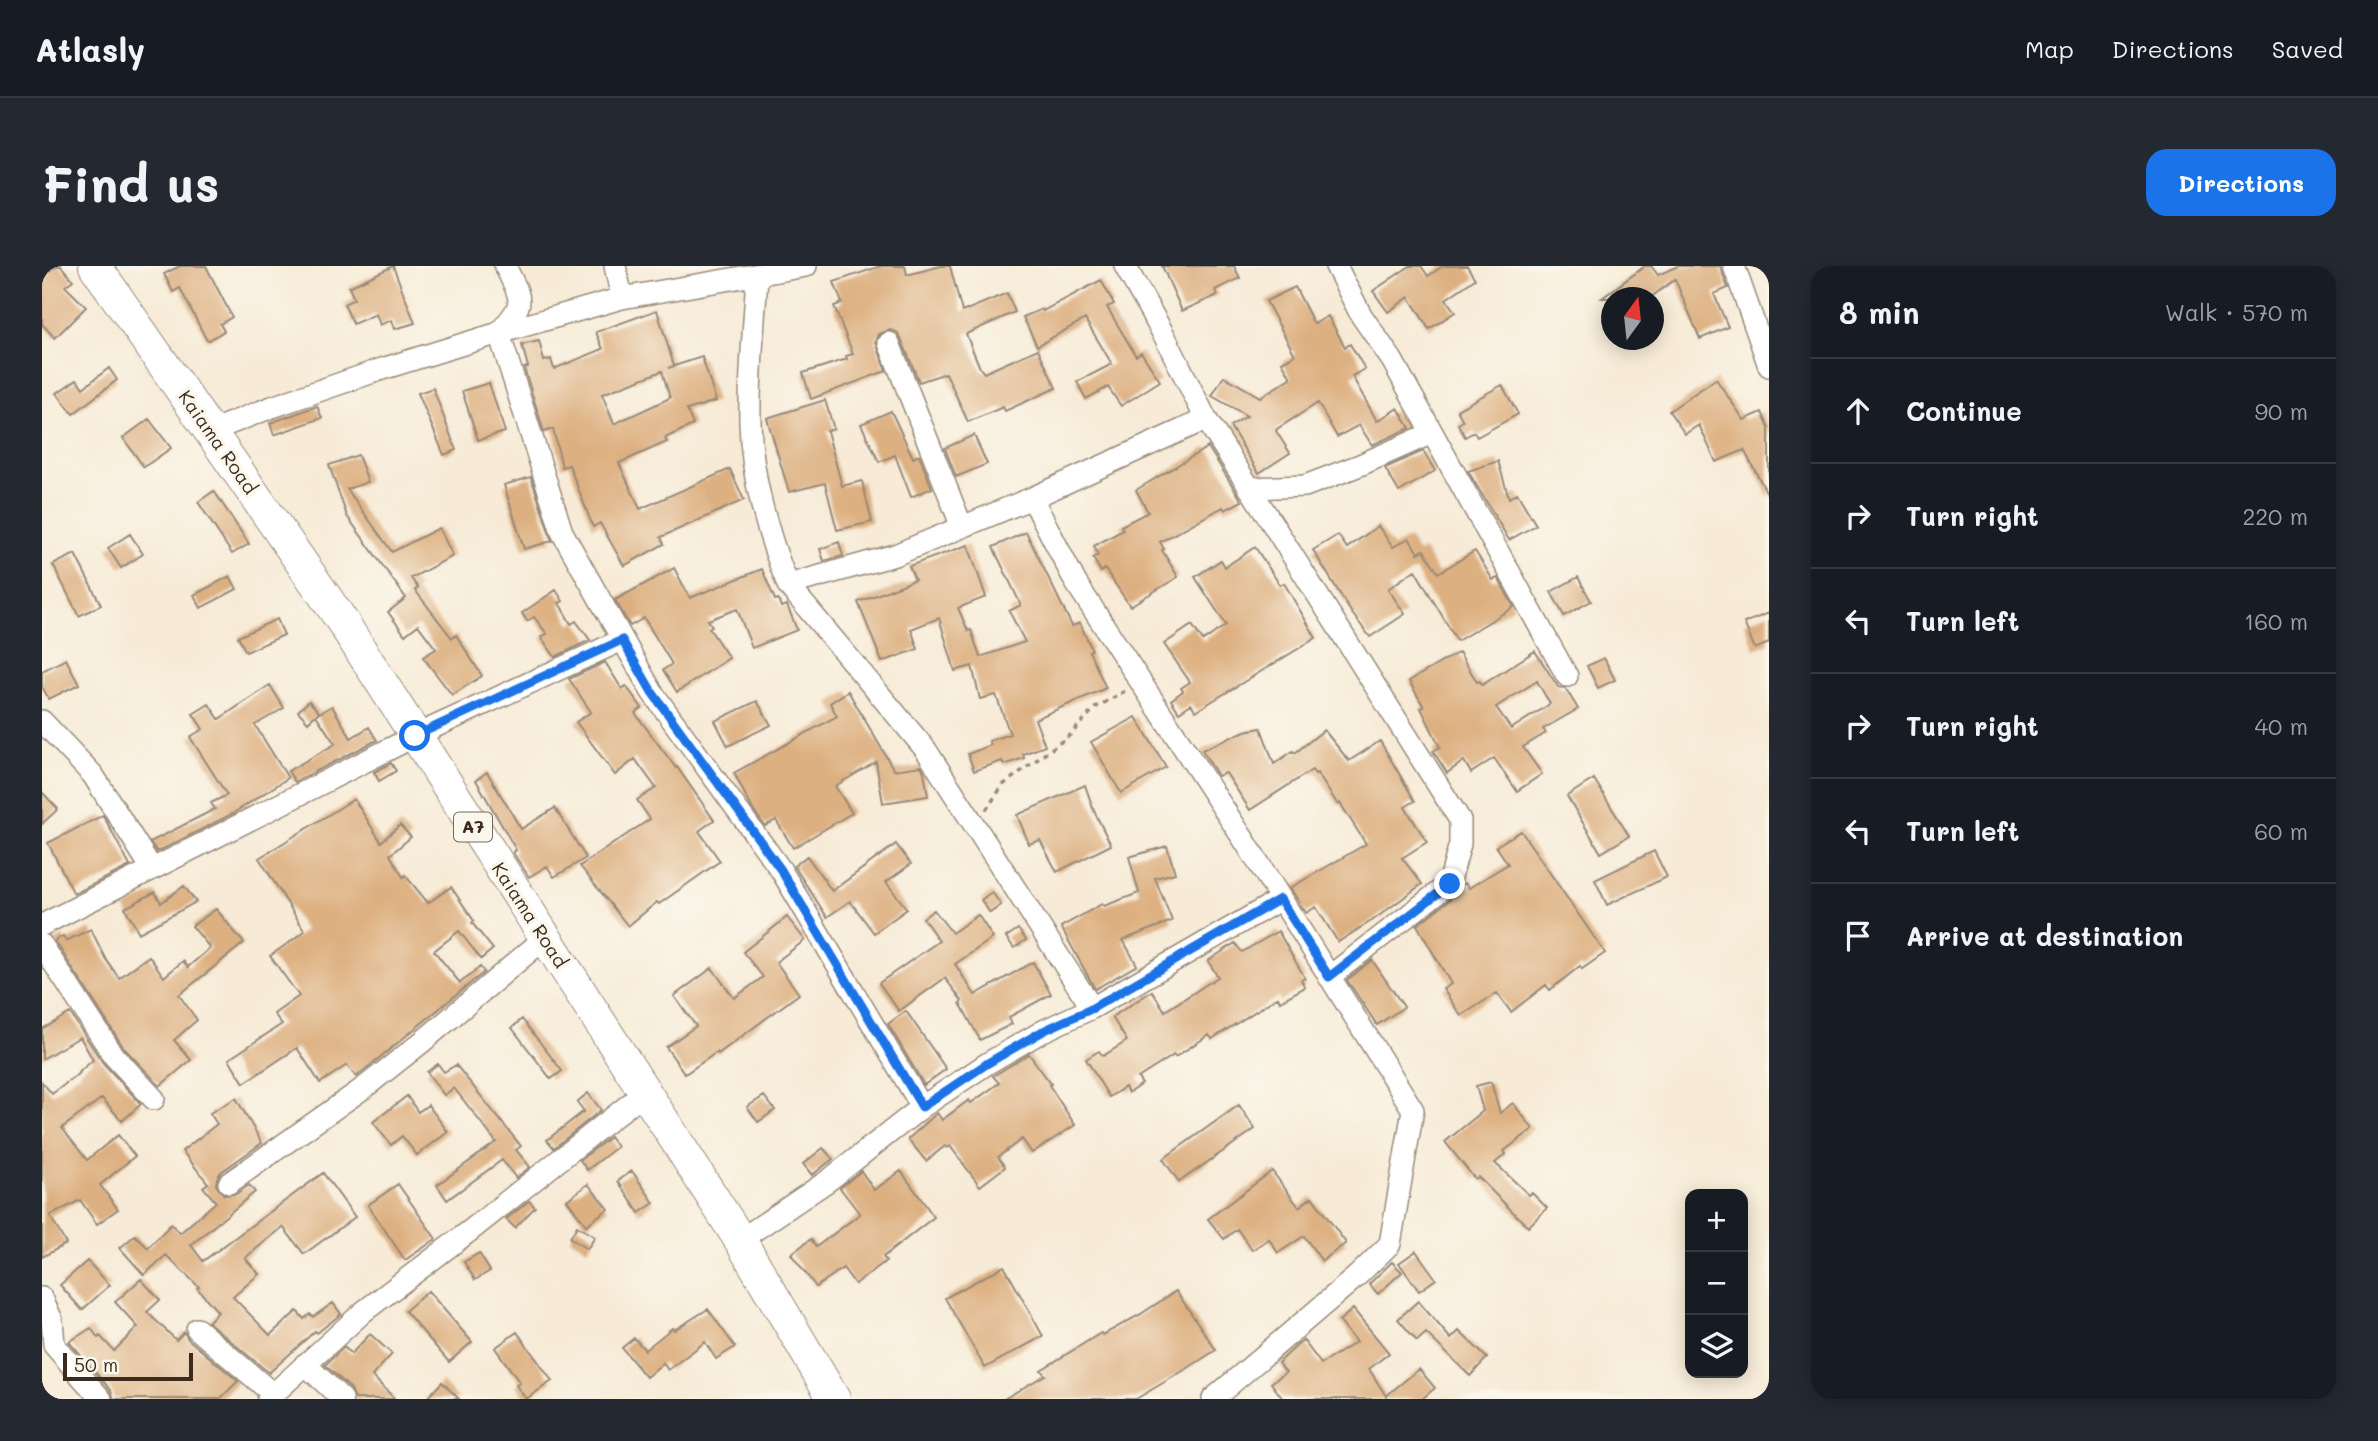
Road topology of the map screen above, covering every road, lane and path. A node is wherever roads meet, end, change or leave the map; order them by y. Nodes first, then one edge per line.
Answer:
1 (505, 266) edge
2 (615, 266) edge
3 (806, 266) edge
4 (1125, 266) edge
5 (1336, 266) edge
6 (1734, 266) edge
7 (106, 273) edge
8 (757, 276) junction
9 (622, 298) junction
10 (499, 333) junction
11 (889, 343) dead end
12 (1769, 366) edge
13 (1206, 419) junction
14 (211, 431) junction
15 (1432, 433) junction
16 (1250, 488) junction
17 (1032, 498) junction
18 (962, 527) junction
19 (788, 585) junction
20 (622, 640) junction
21 (1567, 676) dead end
22 (1141, 682) junction
23 (42, 720) edge
24 (415, 736) junction
25 (975, 826) junction
26 (152, 869) junction
27 (1280, 899) junction
28 (42, 925) edge
29 (545, 938) junction
30 (42, 945) edge
31 (1329, 977) junction
32 (1091, 1009) junction
33 (645, 1092) junction
34 (154, 1099) dead end
35 (922, 1107) junction
36 (229, 1183) dead end
37 (740, 1240) junction
38 (42, 1298) edge
39 (197, 1329) dead end
40 (48, 1351) edge
41 (305, 1364) junction
42 (271, 1396) edge
43 (101, 1399) edge
44 (342, 1399) edge
45 (834, 1399) edge
46 (1213, 1399) edge

1 - 10 street
2 - 9 street
3 - 8 street
4 - 13 street
5 - 15 street
6 - 12 street
7 - 14 highway, Kaiama Road / A7
8 - 9 street
8 - 19 street
9 - 10 street
10 - 14 street
10 - 20 street
11 - 18 street
13 - 16 street
13 - 17 street
14 - 24 highway, Kaiama Road / A7
15 - 16 street
15 - 21 street
16 - 31 street
17 - 18 street
17 - 22 street
18 - 19 street
19 - 25 street
20 - 24 street
20 - 35 street
22 - 25 path
22 - 27 street
23 - 26 street
24 - 26 street
24 - 29 highway, Kaiama Road / A7
25 - 32 street
26 - 28 street
27 - 31 street
27 - 32 street
29 - 33 highway, Kaiama Road / A7
29 - 36 street
30 - 34 street
31 - 46 street
32 - 35 street
33 - 37 highway, Kaiama Road / A7
33 - 41 street
35 - 37 street
37 - 45 highway, Kaiama Road / A7
38 - 40 street
39 - 42 street
40 - 43 street
41 - 42 street
41 - 44 street

